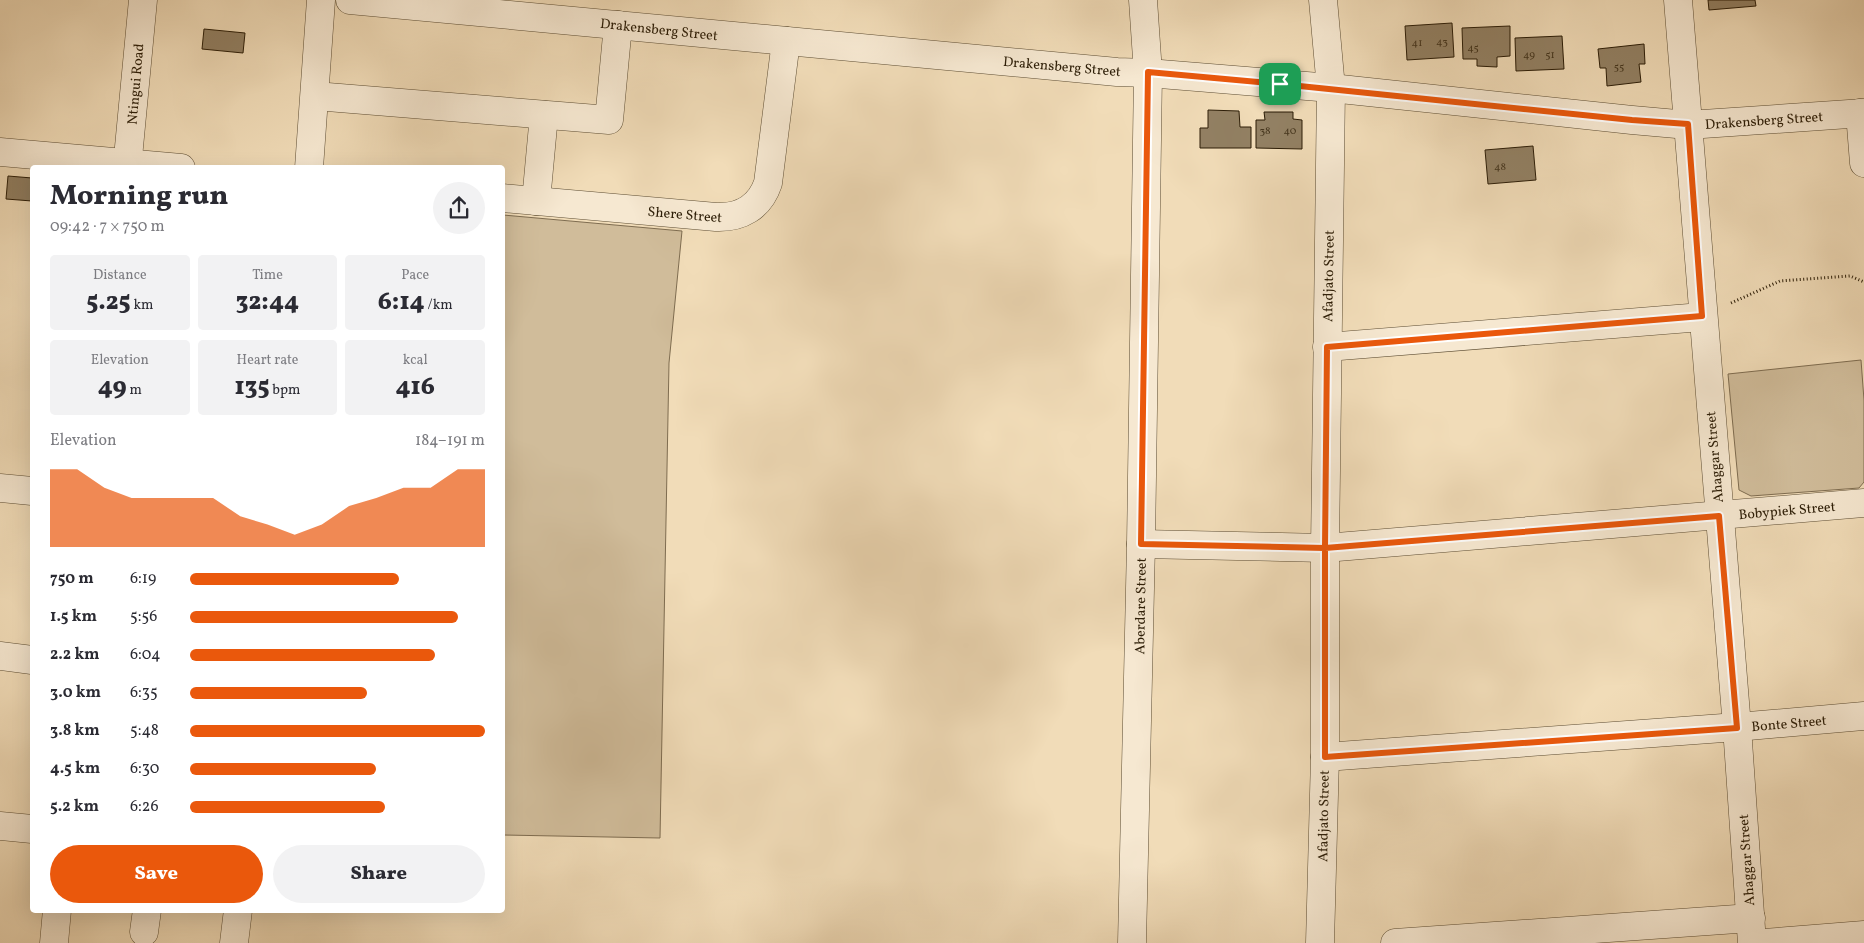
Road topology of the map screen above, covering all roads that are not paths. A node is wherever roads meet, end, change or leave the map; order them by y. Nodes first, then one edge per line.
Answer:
1 (143, 0) edge
2 (321, 0) edge
3 (350, 0) edge
4 (1143, 0) edge
5 (1323, 0) edge
6 (1678, 0) edge
7 (618, 25) junction
8 (786, 41) junction
9 (1148, 72) junction
10 (1330, 88) junction
11 (315, 96) junction
12 (1862, 113) edge
13 (544, 115) junction
14 (1688, 124) junction
15 (0, 152) edge
16 (1864, 163) edge
17 (127, 165) edge
18 (309, 165) edge
19 (505, 198) edge
20 (536, 201) junction
21 (1702, 316) junction
22 (1327, 347) junction
23 (0, 488) edge
24 (30, 491) edge
25 (1864, 503) edge
26 (1719, 516) junction
27 (1141, 544) junction
28 (1325, 548) junction
29 (0, 656) edge
30 (30, 660) edge
31 (1864, 716) edge
32 (1737, 728) junction
33 (1325, 757) junction
34 (0, 826) edge
35 (30, 829) edge
36 (57, 913) edge
37 (238, 913) edge
38 (1751, 930) edge
39 (1864, 935) edge
40 (54, 943) edge
41 (234, 943) edge
42 (1132, 943) edge
43 (1320, 943) edge
44 (1395, 943) edge
45 (1764, 943) edge

1 - 17 street, Ntingui Road
2 - 11 street
3 - 7 street, Drakensberg Street
4 - 9 street, Aberdare Street
5 - 10 street, Afadjato Street
6 - 14 street, Ahaggar Street
7 - 8 street, Drakensberg Street
7 - 13 street
8 - 9 street, Drakensberg Street
8 - 20 street, Shere Street
9 - 10 street, Drakensberg Street
9 - 27 street, Aberdare Street
10 - 14 street, Drakensberg Street
10 - 22 street, Afadjato Street
11 - 13 street
11 - 18 street
12 - 14 street, Drakensberg Street
12 - 16 street
13 - 20 street
14 - 21 street, Ahaggar Street
15 - 17 street
19 - 20 street, Shere Street
21 - 22 street
21 - 26 street, Ahaggar Street
22 - 28 street, Afadjato Street
23 - 24 street
25 - 26 street, Bobypiek Street
26 - 28 street, Bobypiek Street
26 - 32 street, Ahaggar Street
27 - 28 street, Bobypiek Street
27 - 42 street, Aberdare Street
28 - 33 street, Afadjato Street
29 - 30 street
31 - 32 street, Bonte Street
32 - 33 street, Bonte Street
32 - 38 street, Ahaggar Street
33 - 43 street, Afadjato Street
34 - 35 street
36 - 40 street
37 - 41 street
38 - 44 street
39 - 45 street

